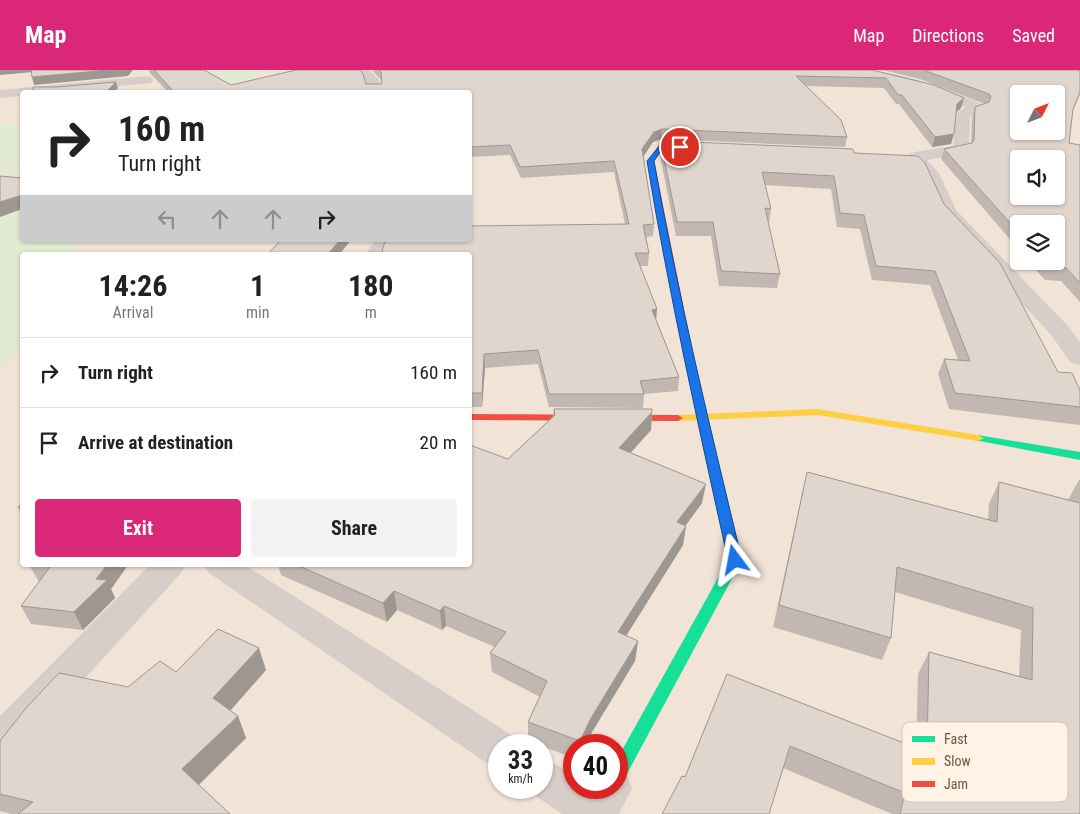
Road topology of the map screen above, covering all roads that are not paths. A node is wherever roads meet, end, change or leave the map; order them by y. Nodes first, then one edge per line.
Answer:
1 (364, 70) edge
2 (859, 70) edge
3 (146, 80) dead end
4 (42, 90) edge
5 (374, 90) edge
6 (20, 92) edge
7 (0, 94) edge
8 (717, 149) edge
9 (1080, 358) edge
10 (472, 418) edge
11 (702, 418) junction
12 (1080, 456) edge
13 (168, 567) edge
14 (223, 567) edge
15 (488, 742) edge
16 (0, 743) edge
17 (628, 756) edge
18 (553, 785) edge
19 (605, 799) edge
20 (597, 814) edge

1 - 5 street
2 - 9 street
3 - 4 street
6 - 7 street
8 - 11 street
10 - 11 street
11 - 12 street
11 - 17 street
13 - 16 street
14 - 15 street
18 - 20 street
19 - 20 street

